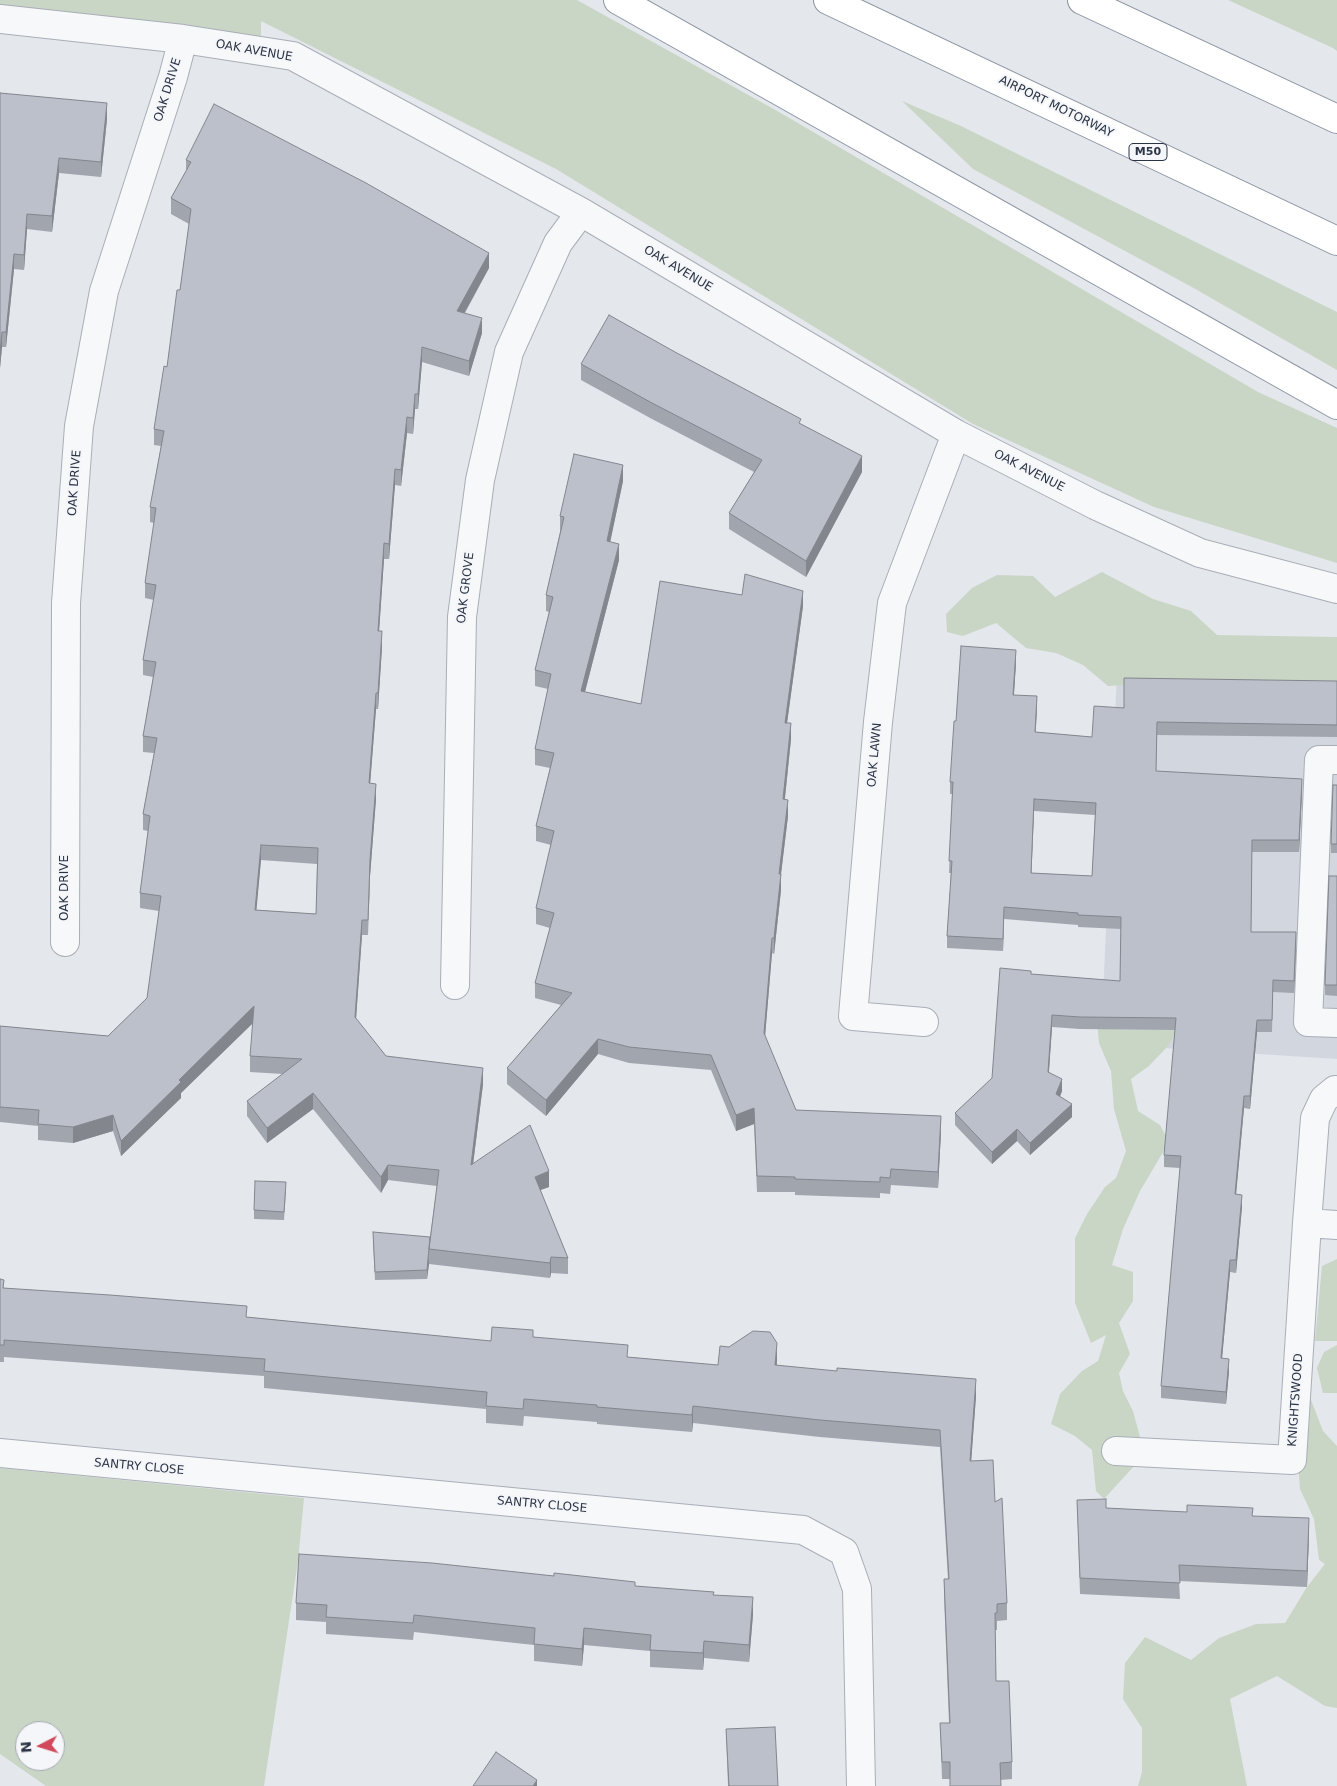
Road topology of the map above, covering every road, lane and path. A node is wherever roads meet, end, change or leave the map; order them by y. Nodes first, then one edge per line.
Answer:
1 (618, 0) edge
2 (828, 0) edge
3 (1082, 0) edge
4 (0, 19) edge
5 (183, 39) junction
6 (1337, 119) edge
7 (581, 212) junction
8 (1337, 241) edge
9 (1337, 405) edge
10 (956, 434) junction
11 (1337, 589) edge
12 (1337, 760) edge
13 (65, 942) dead end
14 (455, 986) dead end
15 (924, 1022) dead end
16 (1337, 1023) edge
17 (1335, 1090) dead end
18 (1307, 1224) junction
19 (1337, 1225) edge
20 (1116, 1451) dead end
21 (0, 1454) edge
22 (861, 1786) edge

1 - 9 highway
2 - 8 highway, AIRPORT MOTORWAY / M50
3 - 6 highway
4 - 5 street, OAK AVENUE
5 - 7 street, OAK AVENUE
5 - 13 street, OAK DRIVE
7 - 10 street, OAK AVENUE
7 - 14 street, OAK GROVE
10 - 11 street, OAK AVENUE
10 - 15 street, OAK LAWN
12 - 16 street
17 - 18 street, KNIGHTSWOOD
18 - 19 street
18 - 20 street, KNIGHTSWOOD
21 - 22 street, SANTRY CLOSE

